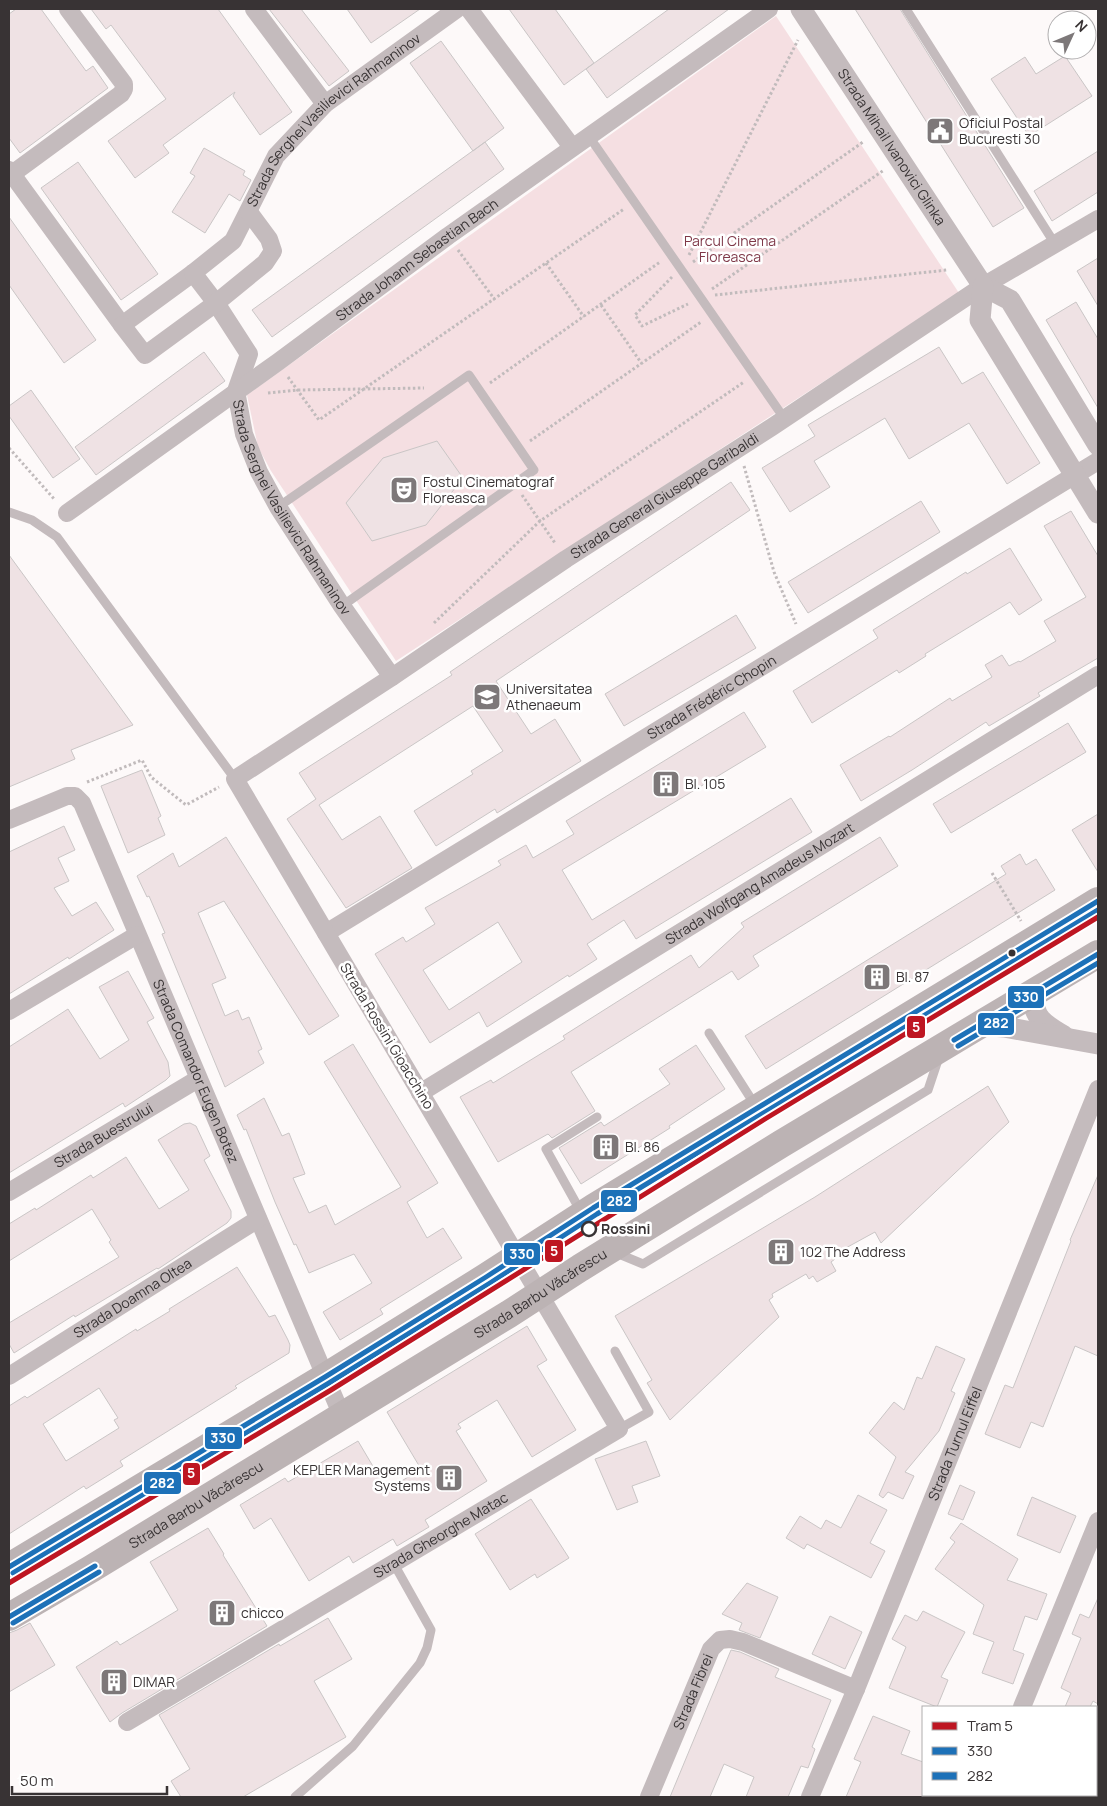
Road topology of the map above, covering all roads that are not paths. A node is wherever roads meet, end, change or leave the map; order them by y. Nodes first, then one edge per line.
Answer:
1 (68, 9) edge
2 (254, 9) edge
3 (457, 9) edge
4 (469, 9) edge
5 (769, 9) edge
6 (906, 9) edge
7 (805, 14) edge
8 (324, 104) junction
9 (588, 135) junction
10 (572, 147) junction
11 (10, 172) edge
12 (249, 212) junction
13 (1098, 219) edge
14 (1055, 244) junction
15 (193, 273) junction
16 (983, 286) junction
17 (216, 303) junction
18 (122, 325) junction
19 (236, 391) junction
20 (784, 418) junction
21 (1098, 445) edge
22 (1098, 461) edge
23 (1076, 475) junction
24 (278, 507) junction
25 (9, 512) edge
26 (1098, 513) edge
27 (67, 514) road end
28 (342, 606) junction
29 (1098, 675) edge
30 (392, 677) junction
31 (229, 782) junction
32 (9, 820) edge
33 (1098, 901) edge
34 (326, 933) junction
35 (137, 935) junction
36 (1098, 954) edge
37 (1034, 993) junction
38 (9, 1011) edge
39 (979, 1025) junction
40 (709, 1033) dead end
41 (1068, 1038) junction
42 (1098, 1044) edge
43 (198, 1078) junction
44 (1098, 1089) edge
45 (420, 1093) junction
46 (756, 1108) junction
47 (597, 1117) dead end
48 (9, 1192) edge
49 (582, 1215) junction
50 (258, 1219) junction
51 (518, 1257) junction
52 (539, 1294) junction
53 (616, 1351) dead end
54 (9, 1376) edge
55 (325, 1377) junction
56 (342, 1416) junction
57 (618, 1429) junction
58 (1098, 1521) edge
59 (394, 1564) junction
60 (9, 1567) edge
61 (9, 1617) edge
62 (856, 1689) junction
63 (1022, 1706) edge
64 (127, 1722) dead end
65 (295, 1797) edge
66 (649, 1797) edge
67 (810, 1797) edge

1 - 11 street
2 - 8 street
3 - 8 street, Strada Serghei Vasilievici Rahmaninov
4 - 10 street
5 - 9 street, Strada Johann Sebastian Bach
6 - 14 lane
7 - 16 street, Strada Mihail Ivanovici Glinka
8 - 12 street, Strada Serghei Vasilievici Rahmaninov
9 - 10 street, Strada Johann Sebastian Bach
9 - 20 lane
10 - 19 street, Strada Johann Sebastian Bach
11 - 18 street
12 - 15 street, Strada Serghei Vasilievici Rahmaninov
12 - 17 street
13 - 14 street, Strada General Giuseppe Garibaldi
14 - 16 street, Strada General Giuseppe Garibaldi
15 - 17 street, Strada Serghei Vasilievici Rahmaninov
15 - 18 street
16 - 20 street, Strada General Giuseppe Garibaldi
16 - 21 street, Strada Mihail Ivanovici Glinka
16 - 23 street
17 - 18 street
17 - 19 street, Strada Serghei Vasilievici Rahmaninov
19 - 24 street, Strada Serghei Vasilievici Rahmaninov
19 - 27 street, Strada Johann Sebastian Bach
20 - 30 street, Strada General Giuseppe Garibaldi
22 - 23 street, Strada Frédéric Chopin
23 - 26 street
23 - 34 street, Strada Frédéric Chopin
24 - 28 street, Strada Serghei Vasilievici Rahmaninov
24 - 28 lane
25 - 31 lane
28 - 30 street, Strada Serghei Vasilievici Rahmaninov
29 - 45 street, Strada Wolfgang Amadeus Mozart
30 - 31 street, Strada General Giuseppe Garibaldi
31 - 34 street, Strada Rossini Gioacchino
32 - 35 street, Strada Comandor Eugen Botez
33 - 46 main road
34 - 45 street, Strada Rossini Gioacchino
35 - 38 street
35 - 43 street, Strada Comandor Eugen Botez
36 - 37 main road, Strada Barbu Văcărescu
37 - 39 main road, Strada Barbu Văcărescu
37 - 41 street
39 - 41 street
39 - 52 main road, Strada Barbu Văcărescu
40 - 46 lane
41 - 42 street
43 - 48 street, Strada Buestrului
43 - 50 street, Strada Comandor Eugen Botez
44 - 62 street, Strada Turnul Eiffel
45 - 51 street, Strada Rossini Gioacchino
46 - 49 main road
47 - 49 lane
49 - 51 main road
50 - 54 street, Strada Doamna Oltea
50 - 55 street, Strada Comandor Eugen Botez
51 - 52 street, Strada Rossini Gioacchino
51 - 55 main road
52 - 56 main road, Strada Barbu Văcărescu
52 - 57 street
53 - 57 lane
55 - 56 street, Strada Comandor Eugen Botez
55 - 60 main road
56 - 61 main road, Strada Barbu Văcărescu
57 - 59 street, Strada Gheorghe Matac
58 - 63 street
59 - 64 street, Strada Gheorghe Matac
59 - 65 lane
62 - 66 street, Strada Fibrei
62 - 67 street, Strada Turnul Eiffel

